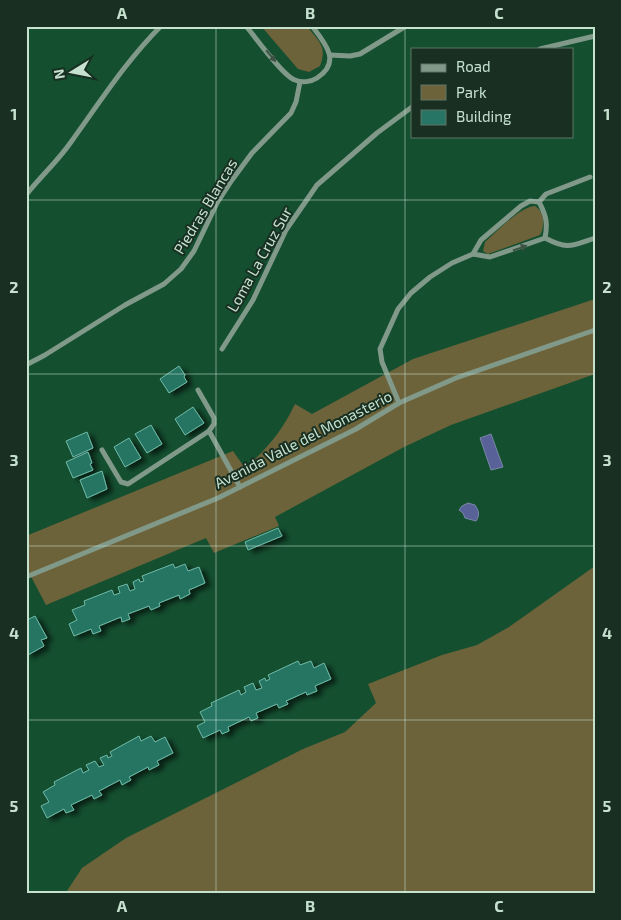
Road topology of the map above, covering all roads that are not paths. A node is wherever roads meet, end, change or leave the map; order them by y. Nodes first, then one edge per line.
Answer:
1 (161, 26) edge
2 (246, 26) edge
3 (312, 26) edge
4 (406, 26) edge
5 (595, 36) edge
6 (544, 48) edge
7 (330, 55) junction
8 (300, 82) junction
9 (411, 108) edge
10 (590, 177) dead end
11 (26, 196) edge
12 (539, 202) junction
13 (545, 238) junction
14 (595, 238) edge
15 (473, 254) junction
16 (595, 330) edge
17 (222, 349) dead end
18 (26, 365) edge
19 (198, 390) dead end
20 (400, 403) junction
21 (209, 431) junction
22 (102, 450) dead end
23 (240, 487) junction
24 (26, 577) edge

1 - 11 street
2 -> 8 street
3 - 7 street
4 - 7 street
5 - 6 street
7 - 8 street
8 - 18 street, Piedras Blancas
9 - 17 street, Loma La Cruz Sur
10 - 12 street
12 - 13 street
12 - 15 street
13 - 14 street
15 -> 13 street
15 - 20 street
16 - 20 street, Avenida Valle del Monasterio
19 - 21 street
20 - 23 street, Avenida Valle del Monasterio
21 - 22 street
21 - 23 street
23 - 24 street, Avenida Valle del Monasterio

